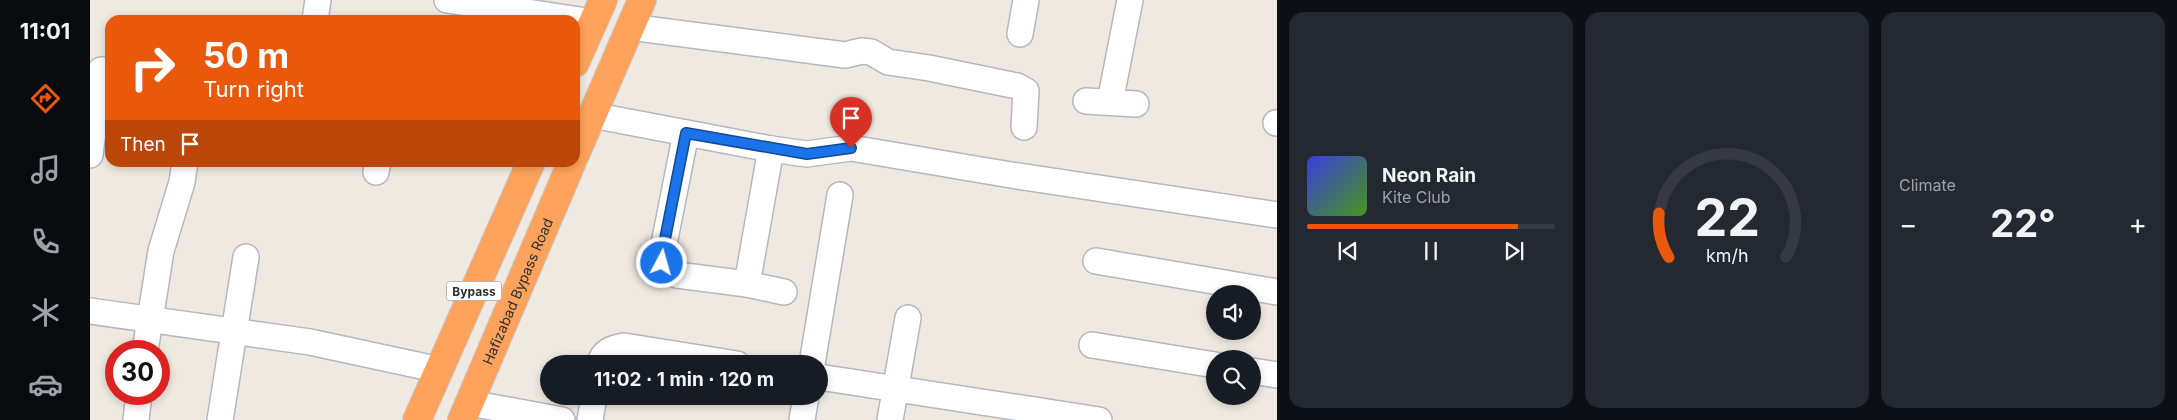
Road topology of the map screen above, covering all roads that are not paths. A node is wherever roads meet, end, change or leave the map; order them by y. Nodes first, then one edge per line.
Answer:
1 (318, 0) edge
2 (447, 0) edge
3 (642, 0) edge
4 (1026, 0) edge
5 (1130, 0) edge
6 (598, 11) edge
7 (316, 15) edge
8 (630, 27) junction
9 (1020, 34) dead end
10 (580, 52) edge
11 (100, 70) edge
12 (1086, 101) dead end
13 (1110, 102) junction
14 (1136, 104) dead end
15 (592, 115) junction
16 (1024, 127) dead end
17 (686, 133) junction
18 (580, 143) edge
19 (771, 149) junction
20 (90, 155) edge
21 (184, 167) edge
22 (529, 167) edge
23 (570, 167) edge
24 (840, 195) dead end
25 (1277, 215) edge
26 (246, 257) dead end
27 (1096, 261) dead end
28 (747, 284) junction
29 (784, 292) dead end
30 (1277, 292) edge
31 (90, 311) edge
32 (908, 318) dead end
33 (149, 320) junction
34 (233, 331) junction
35 (146, 340) edge
36 (1092, 345) dead end
37 (604, 355) edge
38 (680, 355) edge
39 (813, 355) edge
40 (1206, 364) edge
41 (440, 370) junction
42 (1261, 373) edge
43 (1277, 376) edge
44 (828, 377) edge
45 (895, 388) junction
46 (138, 405) edge
47 (592, 405) edge
48 (804, 405) edge
49 (466, 412) edge
50 (136, 420) edge
51 (220, 420) edge
52 (417, 420) edge
53 (562, 420) edge
54 (590, 420) edge
55 (802, 420) edge
56 (890, 420) edge
57 (1098, 420) edge

1 - 7 street
2 - 6 street
3 - 8 highway
4 - 9 street
5 - 13 street
6 - 10 highway
8 - 15 highway
8 - 16 street
11 - 20 street
12 - 13 street
13 - 14 street
15 - 17 street
15 - 18 highway
17 - 19 street
17 - 28 street
19 - 25 street
19 - 28 street
21 - 33 street
22 - 41 highway, Bypass
23 - 49 highway, Hafizabad Bypass Road / Bypass
24 - 39 street
26 - 34 street
27 - 30 street
28 - 29 street
31 - 33 street
32 - 45 street
33 - 34 street
33 - 35 street
34 - 41 street
34 - 51 street
36 - 40 street
37 - 38 street
41 - 52 highway, Bypass
42 - 43 street
44 - 45 street
45 - 56 street
45 - 57 street
46 - 50 street
47 - 54 street
48 - 55 street
49 - 53 street

